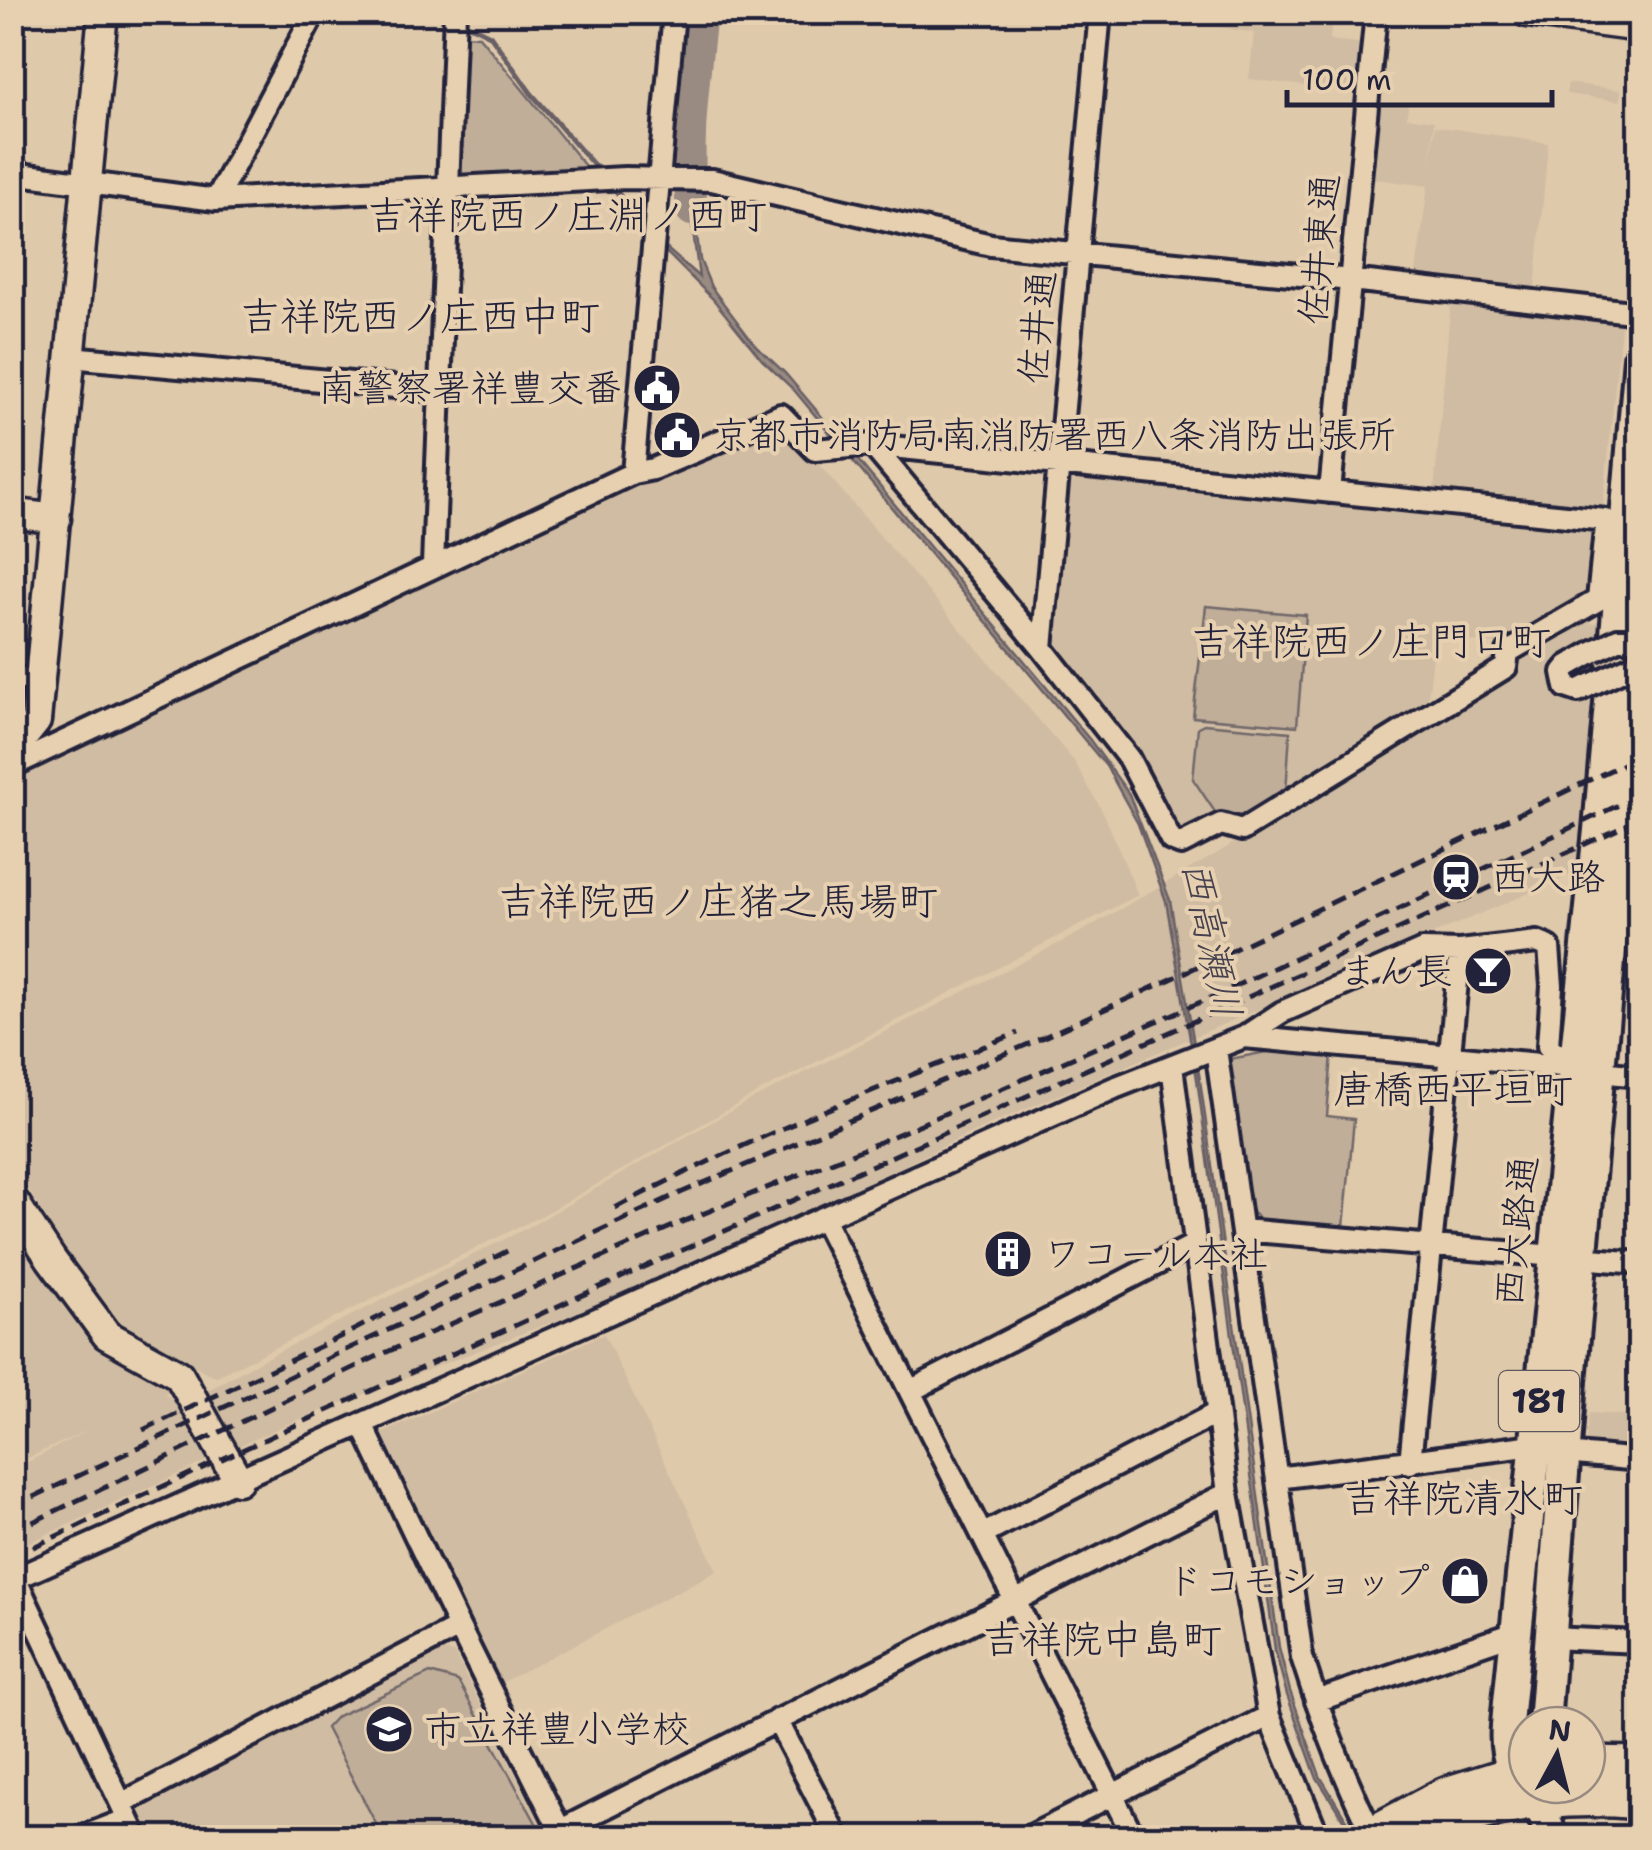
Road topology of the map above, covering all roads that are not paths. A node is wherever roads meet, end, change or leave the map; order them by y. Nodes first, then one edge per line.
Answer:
1 (104, 12) edge
2 (674, 12) edge
3 (1100, 12) edge
4 (1376, 12) edge
5 (1528, 12) edge
6 (314, 14) edge
7 (454, 22) edge
8 (1640, 27) edge
9 (12, 172) edge
10 (664, 179) junction
11 (86, 181) junction
12 (450, 188) junction
13 (216, 200) junction
14 (1078, 254) junction
15 (1351, 280) junction
16 (1640, 313) edge
17 (70, 357) junction
18 (1640, 358) edge
19 (439, 391) junction
20 (872, 446) junction
21 (1060, 464) junction
22 (633, 473) junction
23 (1330, 492) junction
24 (12, 513) edge
25 (56, 519) junction
26 (433, 565) junction
27 (1640, 628) edge
28 (1640, 640) edge
29 (1042, 648) junction
30 (1640, 662) edge
31 (26, 679) edge
32 (12, 751) edge
33 (12, 766) edge
34 (1460, 951) junction
35 (1244, 1037) junction
36 (1216, 1049) junction
37 (1448, 1056) junction
38 (1172, 1066) junction
39 (1587, 1070) junction
40 (1640, 1076) edge
41 (12, 1198) edge
42 (824, 1220) junction
43 (1242, 1230) junction
44 (1194, 1245) junction
45 (1433, 1246) junction
46 (1567, 1257) junction
47 (1640, 1263) edge
48 (910, 1391) junction
49 (1217, 1413) junction
50 (363, 1426) junction
51 (1534, 1445) junction
52 (1566, 1452) junction
53 (1640, 1460) edge
54 (1410, 1463) junction
55 (1277, 1478) junction
56 (238, 1480) junction
57 (1228, 1493) junction
58 (982, 1535) junction
59 (14, 1579) edge
60 (1015, 1600) junction
61 (458, 1627) junction
62 (1514, 1633) junction
63 (1550, 1638) junction
64 (1640, 1642) edge
65 (1316, 1701) junction
66 (1509, 1705) edge
67 (1545, 1705) edge
68 (1269, 1716) junction
69 (777, 1720) junction
70 (1607, 1764) edge
71 (1640, 1765) edge
72 (1507, 1786) edge
73 (1113, 1794) junction
74 (1507, 1795) edge
75 (1607, 1800) edge
76 (1640, 1801) edge
77 (1539, 1805) edge
78 (128, 1820) edge
79 (556, 1835) edge
80 (1371, 1836) edge
81 (79, 1838) edge
82 (838, 1838) edge
83 (1027, 1838) edge
84 (1134, 1838) edge
85 (1320, 1838) edge
86 (1416, 1838) edge
87 (1551, 1838) edge

1 - 11 street
2 - 10 street
3 - 14 street, 佐井通
4 - 15 street, 佐井東通
5 - 8 street
6 - 13 street
7 - 12 street
9 - 11 street
10 - 12 street
10 - 14 street
10 - 22 street
11 - 13 street
11 - 17 street
12 - 13 street
12 - 19 street
14 - 15 street
14 - 21 street, 佐井通
15 - 16 street
15 - 23 street, 佐井東通
17 - 19 street
17 - 25 street
18 - 39 main road, 西大路通 / 181
19 - 26 street
20 - 21 street
20 - 22 street
20 - 29 street
21 - 23 street
21 - 29 street, 佐井通
22 - 26 street
23 - 29 street
24 - 25 street
25 - 31 street
26 - 33 street
27 - 39 main road, 西大路通 / 181
28 - 30 street, bridge
31 - 32 street
34 - 35 street
34 - 37 street
34 - 39 street
35 - 36 street
35 - 37 street
36 - 38 street
36 - 43 street
37 - 39 street
37 - 45 street
38 - 42 street
38 - 44 street
39 - 40 street
39 - 46 main road, 西大路通 / 181
41 - 56 street
42 - 48 street
42 - 50 street
43 - 45 street
43 - 55 street
44 - 48 street
44 - 49 street
45 - 46 street
45 - 54 street
46 - 47 street
46 - 51 main road, 西大路通 / 181
46 - 52 main road, 西大路通 / 181
48 - 58 street
49 - 57 street
49 - 58 street
50 - 56 street
50 - 61 street
51 - 54 street
51 - 62 main road, 西大路通 / 181
52 - 53 street
52 - 63 main road, 西大路通 / 181
54 - 55 street
55 - 65 street
56 - 59 street
57 - 60 street
57 - 68 street
58 - 60 street
59 - 78 street
60 - 69 street
60 - 73 street
61 - 78 street
61 - 79 street
62 - 65 street
62 - 66 main road, 西大路通 / 181
63 - 64 street
63 - 67 main road, 西大路通 / 181
65 - 80 street
68 - 73 street
68 - 85 street
69 - 79 street
69 - 82 street
70 - 71 highway
72 - 80 highway
73 - 83 street
73 - 84 street
74 - 86 highway
75 - 76 highway
77 - 87 main road, 西大路通 / 181
78 - 81 street

